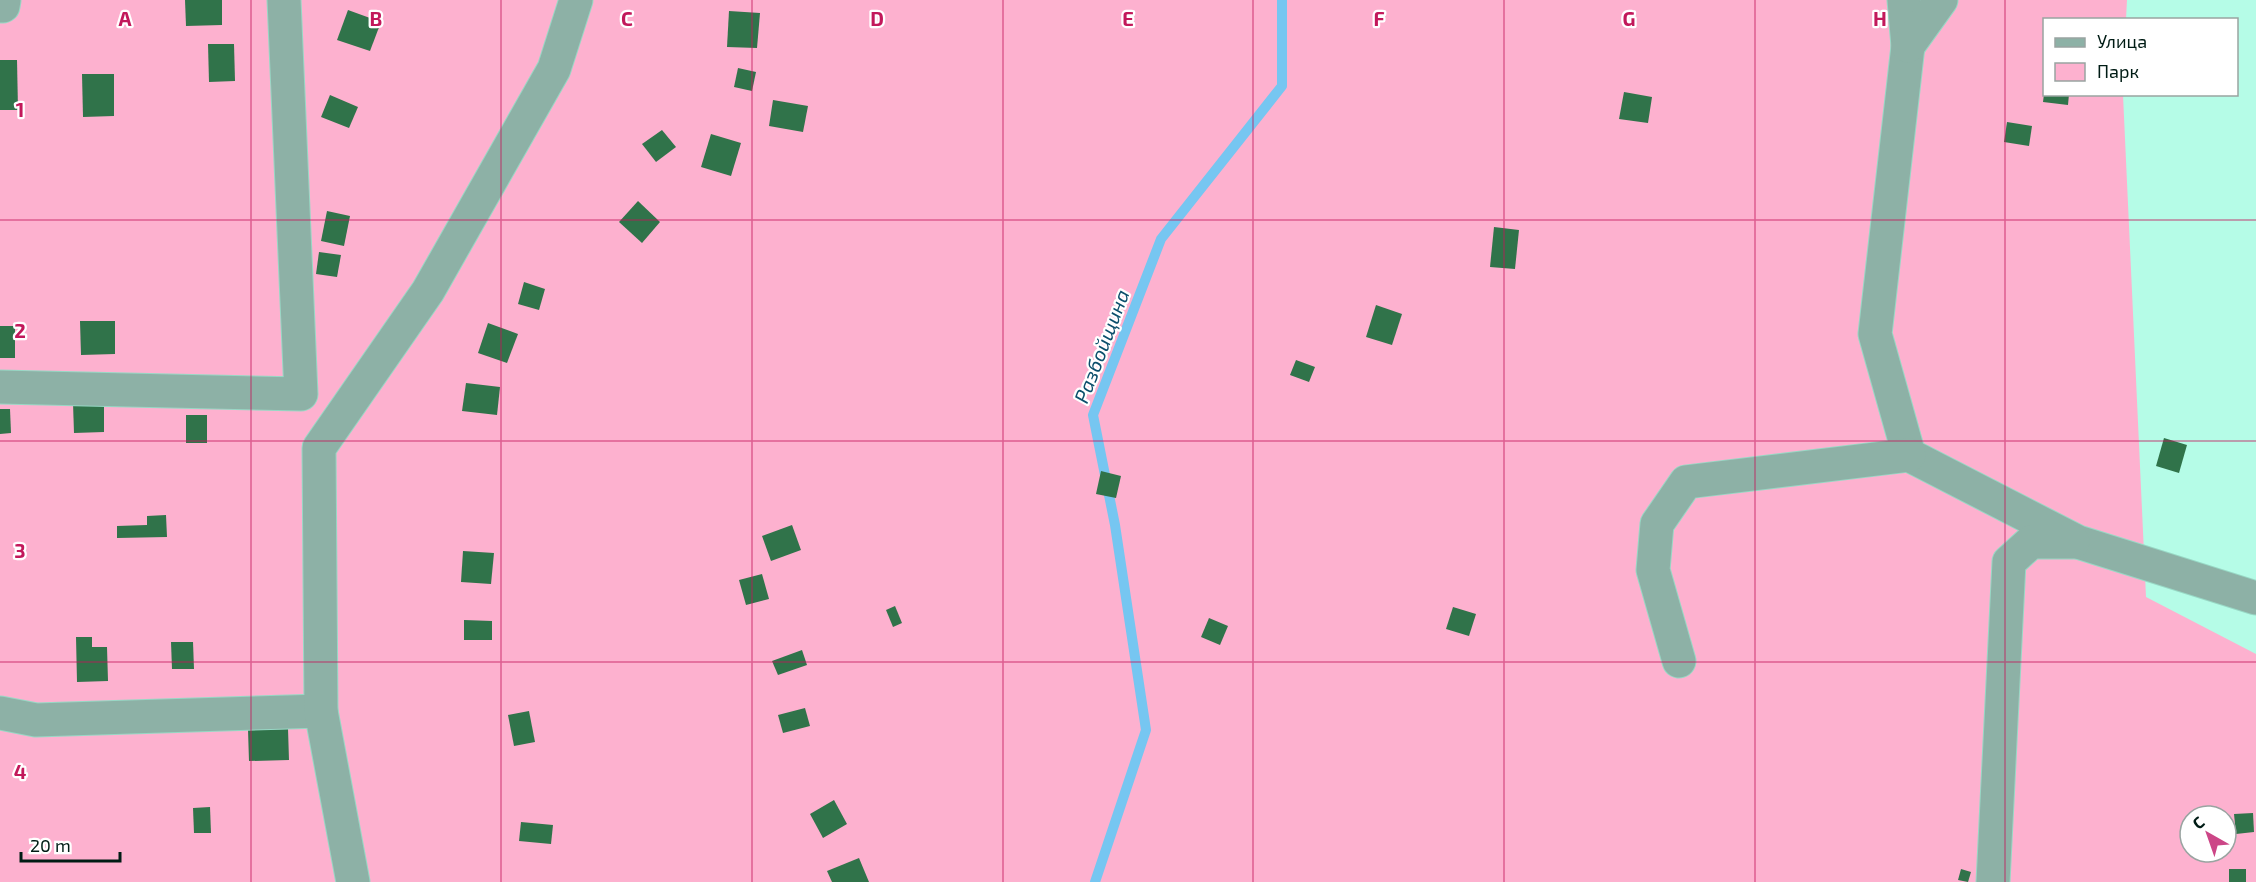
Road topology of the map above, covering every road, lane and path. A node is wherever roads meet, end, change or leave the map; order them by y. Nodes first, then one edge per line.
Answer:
1 (4, 0) edge
2 (284, 0) edge
3 (576, 0) edge
4 (1904, 0) edge
5 (1941, 0) edge
6 (0, 6) edge
7 (1908, 46) junction
8 (0, 387) edge
9 (301, 394) junction
10 (336, 423) junction
11 (1909, 455) junction
12 (2078, 542) junction
13 (2256, 598) edge
14 (1679, 661) dead end
15 (321, 711) junction
16 (0, 713) edge
17 (353, 882) edge
18 (1993, 882) edge

1 - 6 street
2 - 9 street
3 - 10 street
4 - 7 street
5 - 7 street
7 - 11 street
8 - 9 street
9 - 10 street
10 - 15 street
11 - 12 street
11 - 14 street
12 - 13 street
12 - 18 street
15 - 16 street
15 - 17 street

